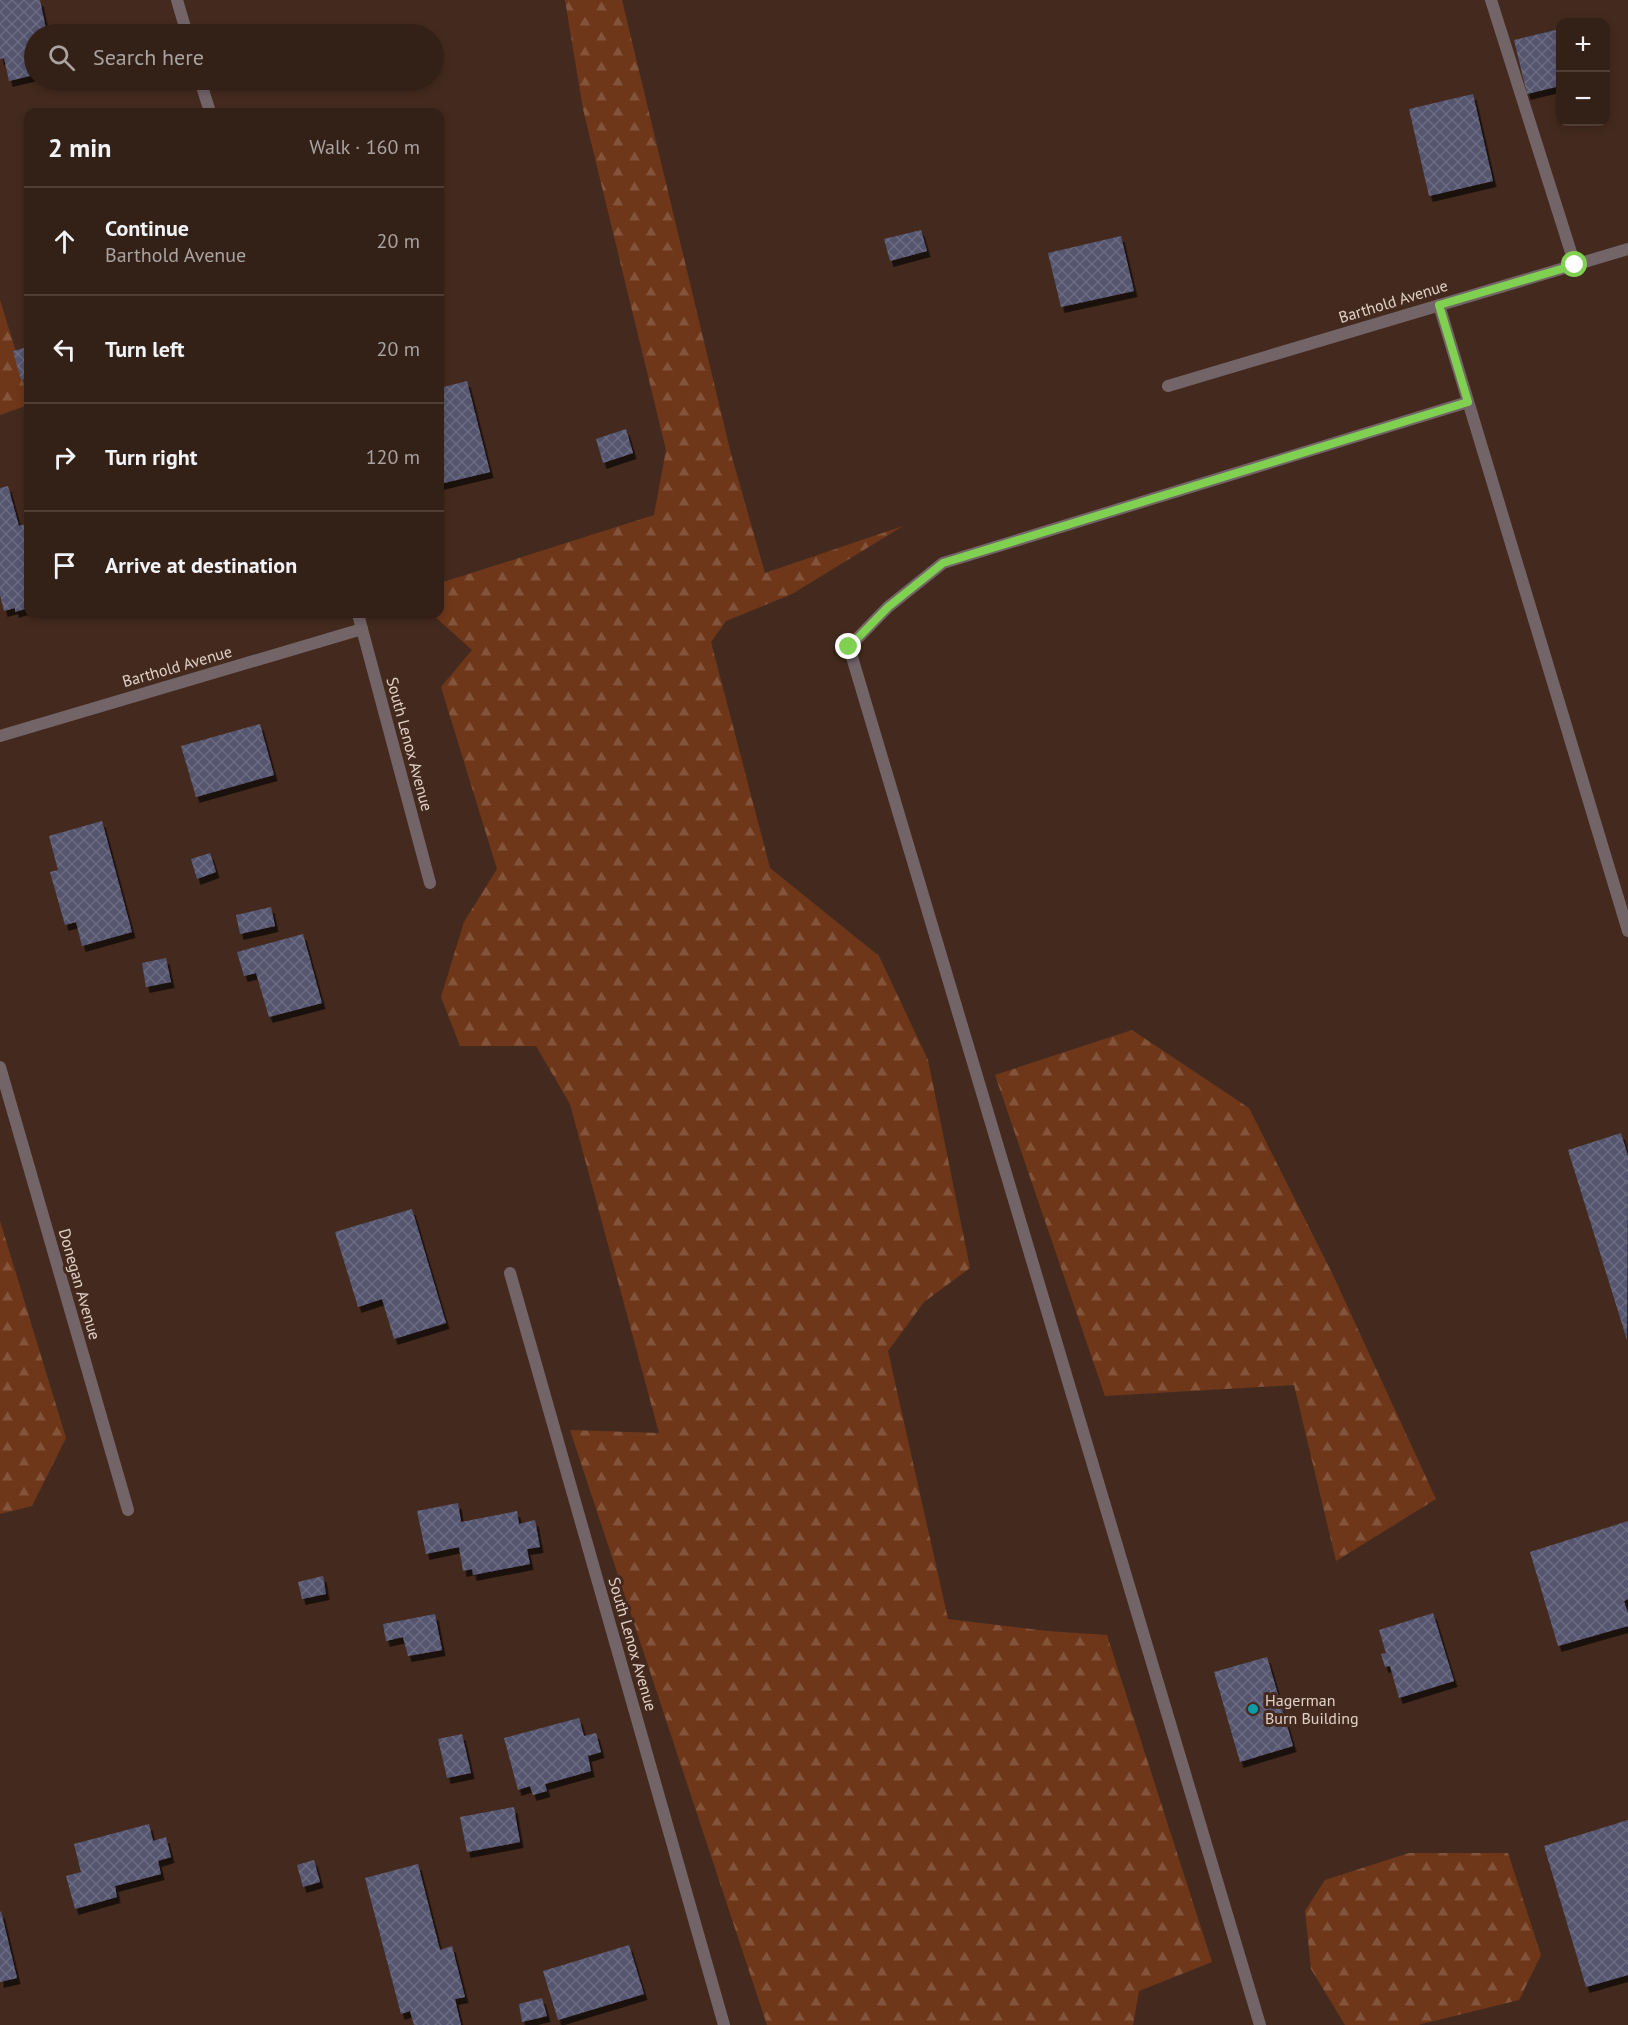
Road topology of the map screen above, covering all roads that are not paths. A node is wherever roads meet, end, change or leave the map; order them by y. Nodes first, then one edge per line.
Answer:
1 (177, 0) edge
2 (1491, 0) edge
3 (184, 24) edge
4 (203, 90) edge
5 (209, 108) edge
6 (1628, 249) edge
7 (1575, 265) junction
8 (1439, 305) junction
9 (1168, 386) dead end
10 (1468, 402) junction
11 (359, 618) edge
12 (362, 629) junction
13 (0, 736) edge
14 (430, 883) dead end
15 (1628, 931) edge
16 (0, 1067) edge
17 (510, 1273) dead end
18 (128, 1510) dead end
19 (724, 2025) edge
20 (1260, 2025) edge

1 - 3 street
2 - 7 street
4 - 5 street
6 - 7 street, Barthold Avenue
7 - 8 street, Barthold Avenue
8 - 9 street, Barthold Avenue
8 - 10 street
10 - 15 street
10 - 20 street
11 - 12 street, South Lenox Avenue
12 - 13 street, Barthold Avenue
12 - 14 street, South Lenox Avenue
16 - 18 street, Donegan Avenue
17 - 19 street, South Lenox Avenue

